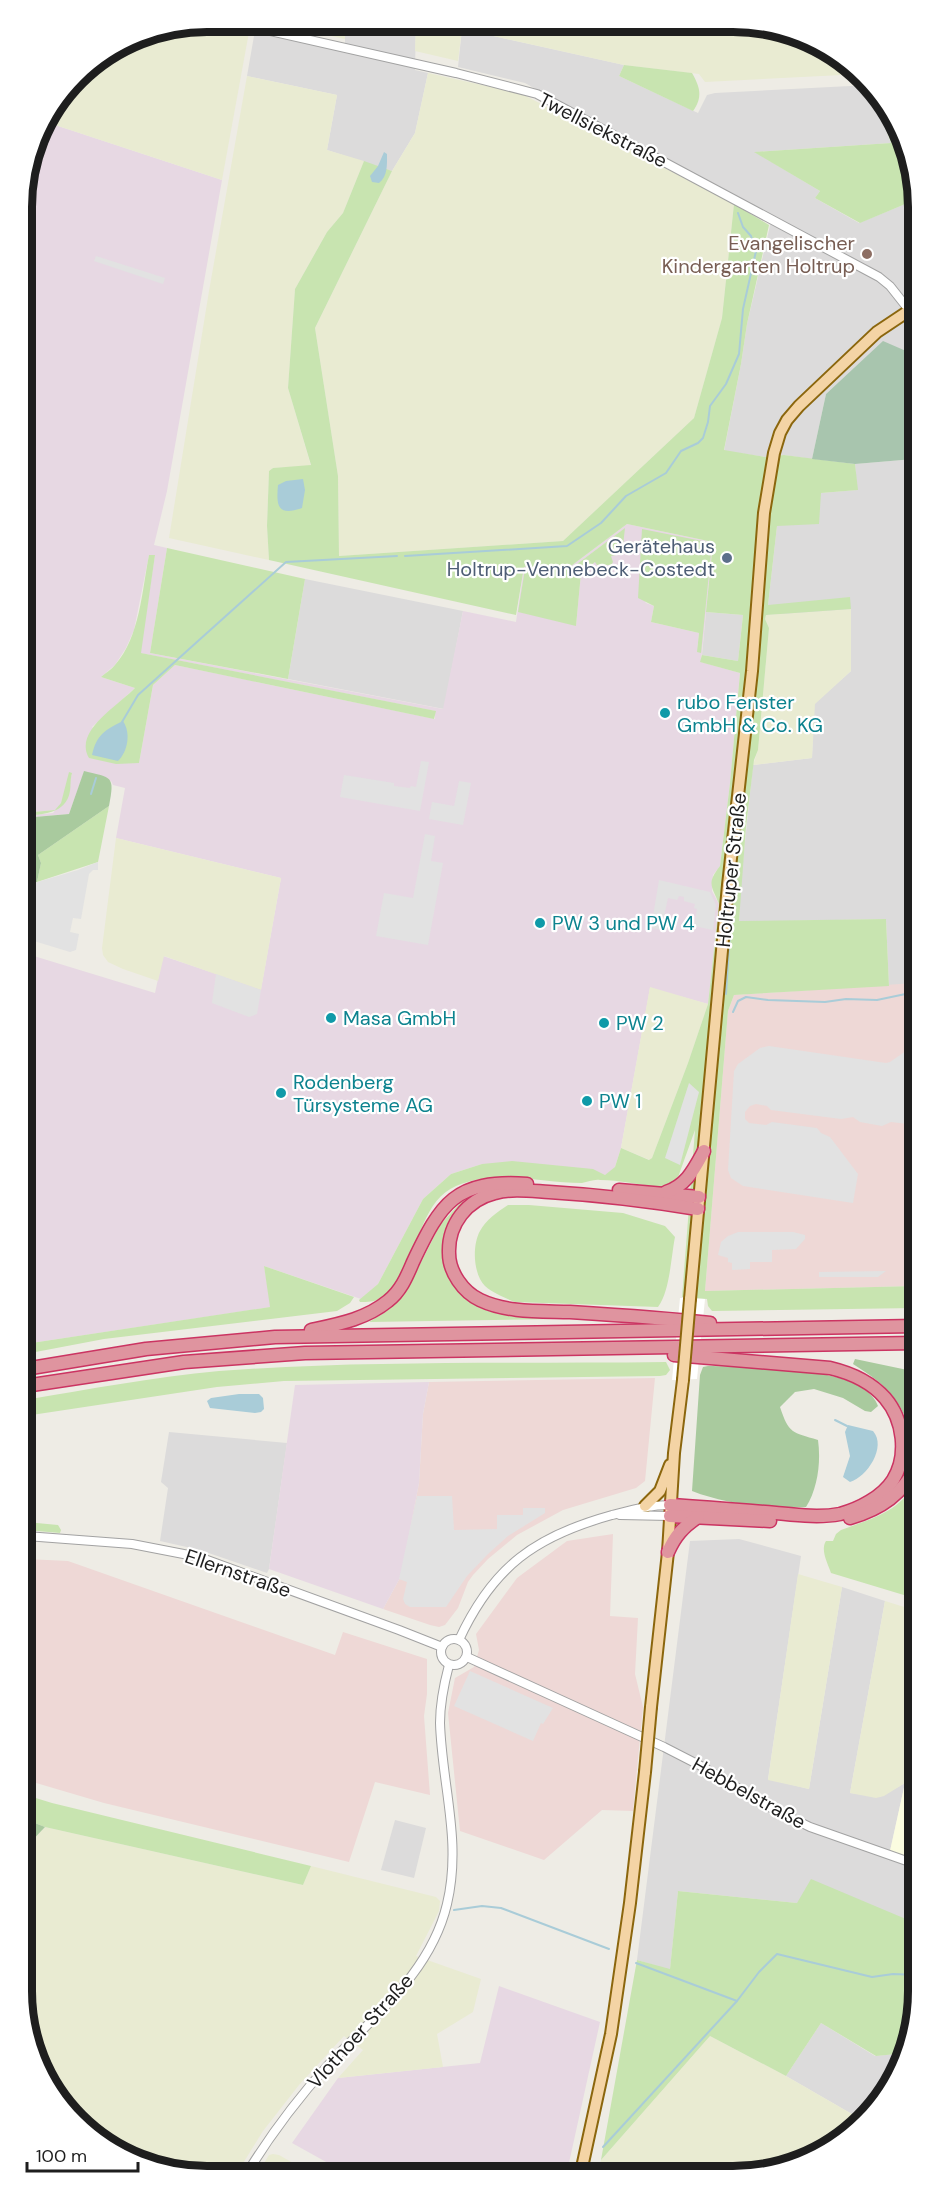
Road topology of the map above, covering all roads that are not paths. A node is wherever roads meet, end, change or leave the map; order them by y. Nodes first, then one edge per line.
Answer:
1 (275, 32) edge
2 (908, 306) edge
3 (908, 311) edge
4 (704, 1151) junction
5 (662, 1193) junction
6 (699, 1203) junction
7 (908, 1326) edge
8 (759, 1329) junction
9 (275, 1337) junction
10 (908, 1343) edge
11 (596, 1348) junction
12 (32, 1368) edge
13 (32, 1385) edge
14 (674, 1453) junction
15 (908, 1480) edge
16 (645, 1506) junction
17 (670, 1511) junction
18 (613, 1515) junction
19 (698, 1517) junction
20 (32, 1536) edge
21 (668, 1552) junction
22 (459, 1640) junction
23 (442, 1647) junction
24 (467, 1657) junction
25 (449, 1665) junction
26 (908, 1861) edge
27 (251, 2166) edge
28 (582, 2166) edge

1 - 2 street, Twellsiekstraße
3 - 4 main road, Holtruper Straße
4 - 5 highway
4 - 6 main road, Holtruper Straße
5 - 6 highway
5 - 9 highway
6 - 8 highway
6 - 14 main road, Holtruper Straße, bridge
7 - 8 highway
8 - 9 highway
9 - 12 highway
10 - 11 highway
11 - 13 highway
11 - 17 highway
14 - 16 main road
14 - 17 main road
15 - 19 highway
16 - 17 street
16 - 18 street
17 - 18 street
17 - 19 highway
17 - 21 main road
18 - 22 street
19 - 21 highway
20 - 23 street, Ellernstraße
21 - 28 main road, bridge
22 - 23 street
22 - 24 street
23 - 25 street
24 - 25 street
24 - 26 street, Hebbelstraße
25 - 27 street, Vlothoer Straße

